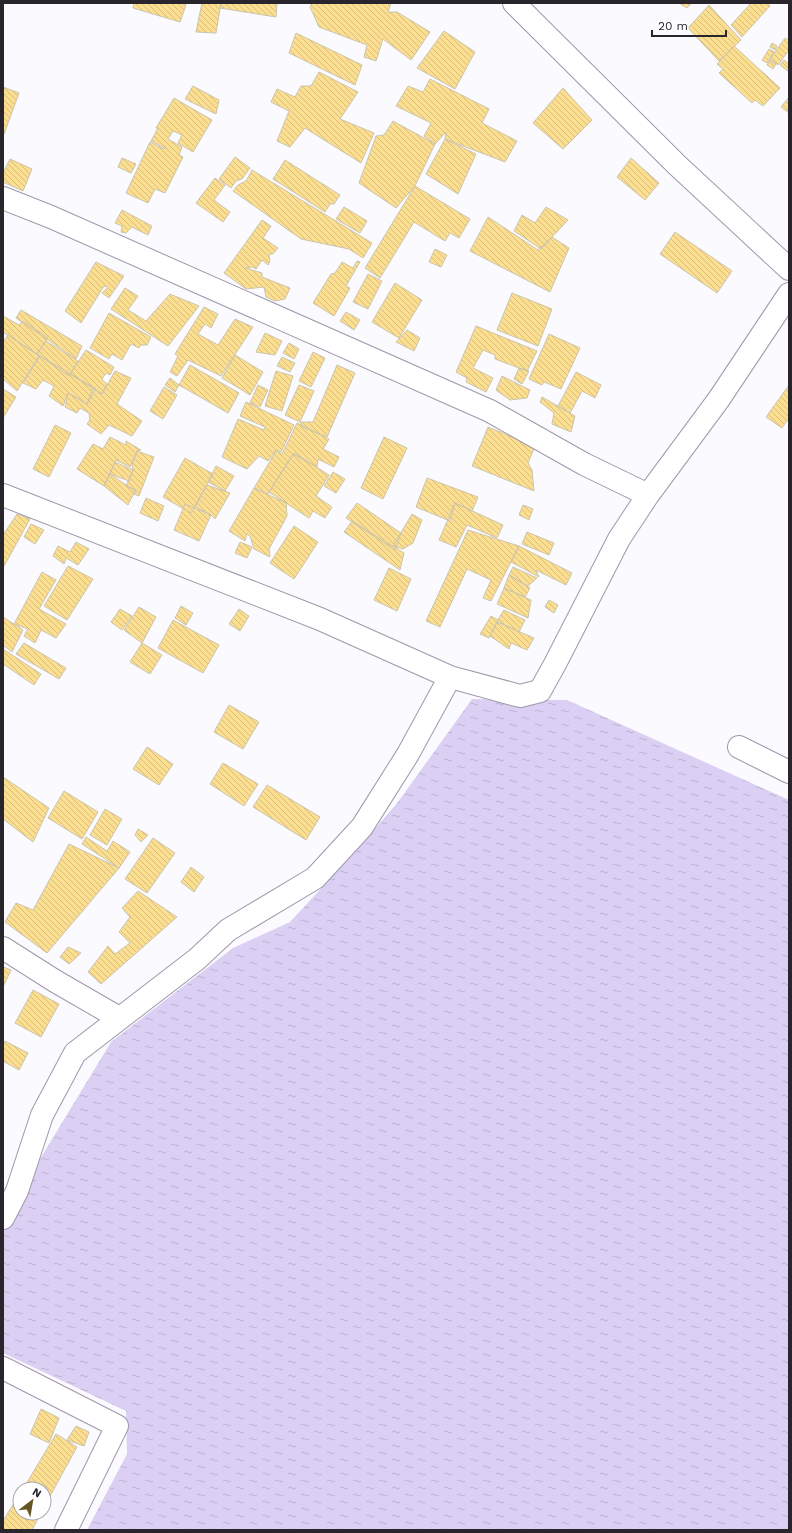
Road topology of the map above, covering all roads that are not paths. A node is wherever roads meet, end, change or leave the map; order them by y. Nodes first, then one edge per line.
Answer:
1 (514, 3) edge
2 (3, 198) edge
3 (789, 269) edge
4 (789, 294) edge
5 (648, 495) junction
6 (3, 496) edge
7 (450, 677) junction
8 (739, 747) dead end
9 (789, 772) edge
10 (3, 948) edge
11 (119, 1018) junction
12 (3, 1218) edge
13 (3, 1368) edge
14 (66, 1530) edge

1 - 3 street
2 - 5 street
4 - 5 street
5 - 7 street
6 - 7 street
7 - 11 street
8 - 9 street
10 - 11 street
11 - 12 street
13 - 14 street

